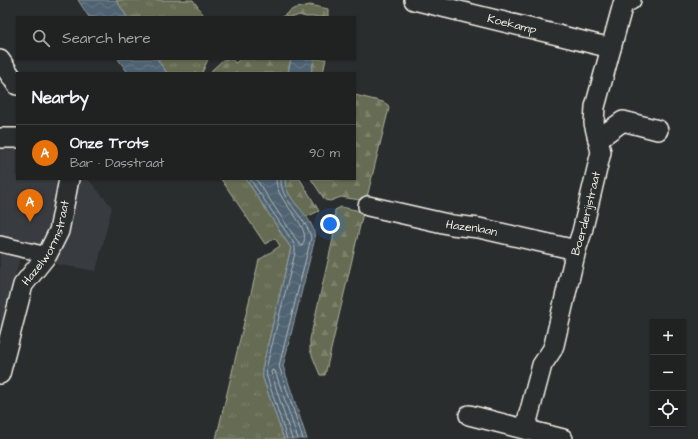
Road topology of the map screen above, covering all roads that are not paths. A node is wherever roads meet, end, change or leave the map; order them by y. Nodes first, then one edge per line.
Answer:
1 (414, 0) edge
2 (631, 0) edge
3 (611, 48) junction
4 (0, 60) edge
5 (16, 84) edge
6 (658, 130) dead end
7 (0, 138) edge
8 (16, 138) edge
9 (598, 139) junction
10 (70, 180) edge
11 (368, 206) dead end
12 (0, 244) edge
13 (576, 250) junction
14 (47, 255) junction
15 (0, 374) edge
16 (469, 415) dead end
17 (525, 429) junction
18 (563, 439) edge

1 - 3 street, Koekamp
2 - 3 street, Boerderijstraat
3 - 9 street, Boerderijstraat
4 - 5 street
6 - 9 street
7 - 8 street
9 - 13 street, Boerderijstraat
10 - 14 street, Hazelwormstraat
11 - 13 street, Hazenlaan
12 - 14 street
13 - 17 street, Boerderijstraat
14 - 15 street, Hazelwormstraat
16 - 17 street
17 - 18 street

